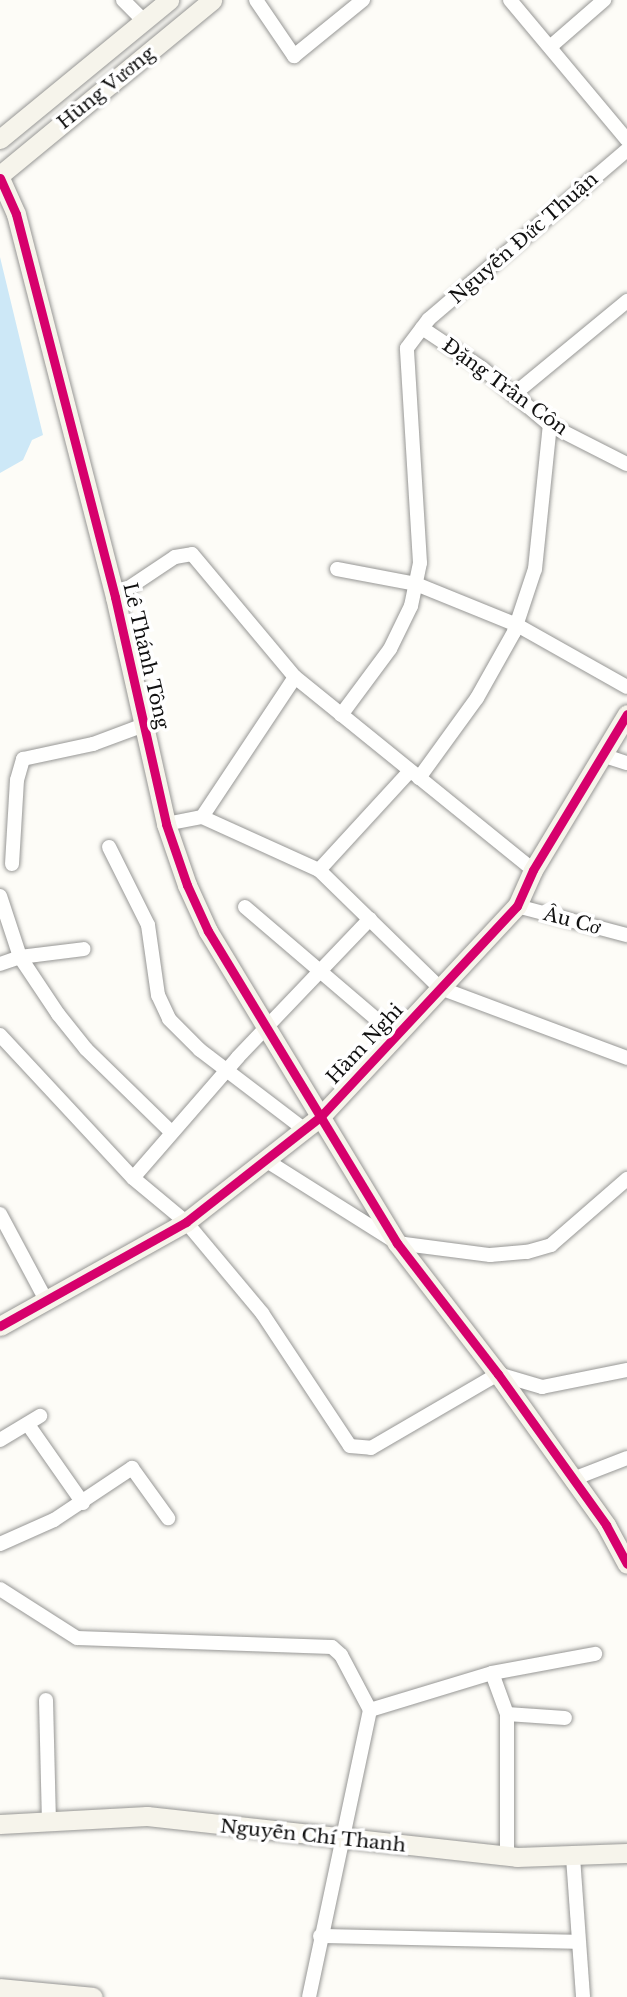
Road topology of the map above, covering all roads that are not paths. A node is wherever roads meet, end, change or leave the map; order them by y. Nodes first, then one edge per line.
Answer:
1 (123, 0) edge
2 (169, 0) edge
3 (212, 0) edge
4 (256, 0) edge
5 (363, 0) edge
6 (510, 0) edge
7 (604, 0) edge
8 (144, 21) junction
9 (162, 42) junction
10 (550, 47) junction
11 (0, 139) edge
12 (627, 140) edge
13 (627, 150) edge
14 (0, 177) edge
15 (627, 301) edge
16 (422, 328) junction
17 (513, 395) junction
18 (550, 425) junction
19 (627, 464) edge
20 (337, 569) dead end
21 (416, 584) junction
22 (115, 597) junction
23 (517, 625) junction
24 (295, 677) junction
25 (627, 687) edge
26 (627, 714) edge
27 (341, 715) junction
28 (144, 725) junction
29 (602, 755) junction
30 (627, 763) edge
31 (414, 775) junction
32 (202, 817) junction
33 (166, 824) junction
34 (109, 848) dead end
35 (12, 864) dead end
36 (319, 870) junction
37 (533, 870) junction
38 (0, 896) edge
39 (517, 906) junction
40 (245, 907) dead end
41 (370, 919) junction
42 (627, 935) edge
43 (84, 950) dead end
44 (20, 957) junction
45 (0, 964) edge
46 (318, 973) junction
47 (440, 988) junction
48 (267, 1028) junction
49 (0, 1035) edge
50 (396, 1036) junction
51 (627, 1058) edge
52 (226, 1070) junction
53 (321, 1116) junction
54 (304, 1130) junction
55 (171, 1132) junction
56 (268, 1161) junction
57 (133, 1178) junction
58 (627, 1179) edge
59 (0, 1214) edge
60 (186, 1222) junction
61 (397, 1243) junction
62 (46, 1300) junction
63 (0, 1326) edge
64 (627, 1370) edge
65 (498, 1374) junction
66 (0, 1440) edge
67 (627, 1458) edge
68 (573, 1479) junction
69 (83, 1503) junction
70 (168, 1518) dead end
71 (0, 1544) edge
72 (627, 1564) edge
73 (0, 1589) edge
74 (595, 1654) dead end
75 (492, 1672) junction
76 (46, 1699) dead end
77 (370, 1710) junction
78 (507, 1713) junction
79 (565, 1718) dead end
80 (49, 1820) junction
81 (0, 1824) edge
82 (344, 1841) junction
83 (627, 1853) edge
84 (508, 1855) junction
85 (573, 1857) junction
86 (320, 1936) junction
87 (578, 1942) junction
88 (0, 1988) edge
89 (93, 1997) edge
90 (309, 1997) edge
91 (583, 1997) edge

1 - 8 street
2 - 8 street, Hùng Vương
3 - 9 street, Hùng Vương
4 - 5 street
6 - 10 street
7 - 10 street
8 - 9 street
8 - 11 street, Hùng Vương
9 - 14 street, Hùng Vương
10 - 12 street
13 - 16 street, Nguyễn Đức Thuận
14 - 22 street, Lê Thánh Tông
15 - 17 street
16 - 17 street, Đặng Trần Côn
16 - 21 street
17 - 18 street, Đặng Trần Côn
18 - 19 street, Đặng Trần Côn
18 - 23 street
20 - 21 street
21 - 23 street
21 - 27 street
22 - 24 street
22 - 28 street, Lê Thánh Tông
23 - 25 street
23 - 31 street
24 - 27 street
24 - 32 street
26 - 29 street, Hàm Nghi
27 - 31 street
28 - 33 street, Lê Thánh Tông
28 - 35 street
29 - 30 street
29 - 37 street, Hàm Nghi
31 - 36 street
31 - 37 street
32 - 33 street
32 - 36 street
33 - 48 street, Lê Thánh Tông
34 - 52 street
36 - 41 street
37 - 39 street, Hàm Nghi
38 - 44 street
39 - 42 street, Âu Cơ
39 - 47 street, Hàm Nghi
40 - 46 street
41 - 46 street
41 - 47 street
43 - 44 street
44 - 45 street
44 - 55 street
46 - 48 street
46 - 50 street
47 - 50 street, Hàm Nghi
47 - 51 street
48 - 52 street
48 - 53 street, Lê Thánh Tông
49 - 57 street
50 - 53 street, Hàm Nghi
52 - 54 street
52 - 55 street
53 - 54 street, Hàm Nghi
53 - 61 street, Lê Thánh Tông
54 - 56 street, Hàm Nghi
55 - 57 street
56 - 60 street, Hàm Nghi
56 - 61 street
57 - 60 street
58 - 61 street
59 - 62 street
60 - 62 street, Hàm Nghi
60 - 65 street
61 - 65 street, Lê Thánh Tông
62 - 63 street, Hàm Nghi
64 - 65 street
65 - 68 street, Lê Thánh Tông
66 - 69 street
67 - 68 street
68 - 72 street, Lê Thánh Tông
69 - 70 street
69 - 71 street
73 - 77 street
74 - 75 street
75 - 77 street
75 - 78 street
76 - 80 street
77 - 82 street
78 - 79 street
78 - 84 street
80 - 81 street, Nguyễn Chí Thanh
80 - 82 street, Nguyễn Chí Thanh
82 - 84 street, Nguyễn Chí Thanh
82 - 86 street
83 - 85 street, Nguyễn Chí Thanh
84 - 85 street, Nguyễn Chí Thanh
85 - 87 street
86 - 87 street
86 - 90 street
87 - 91 street
88 - 89 street

